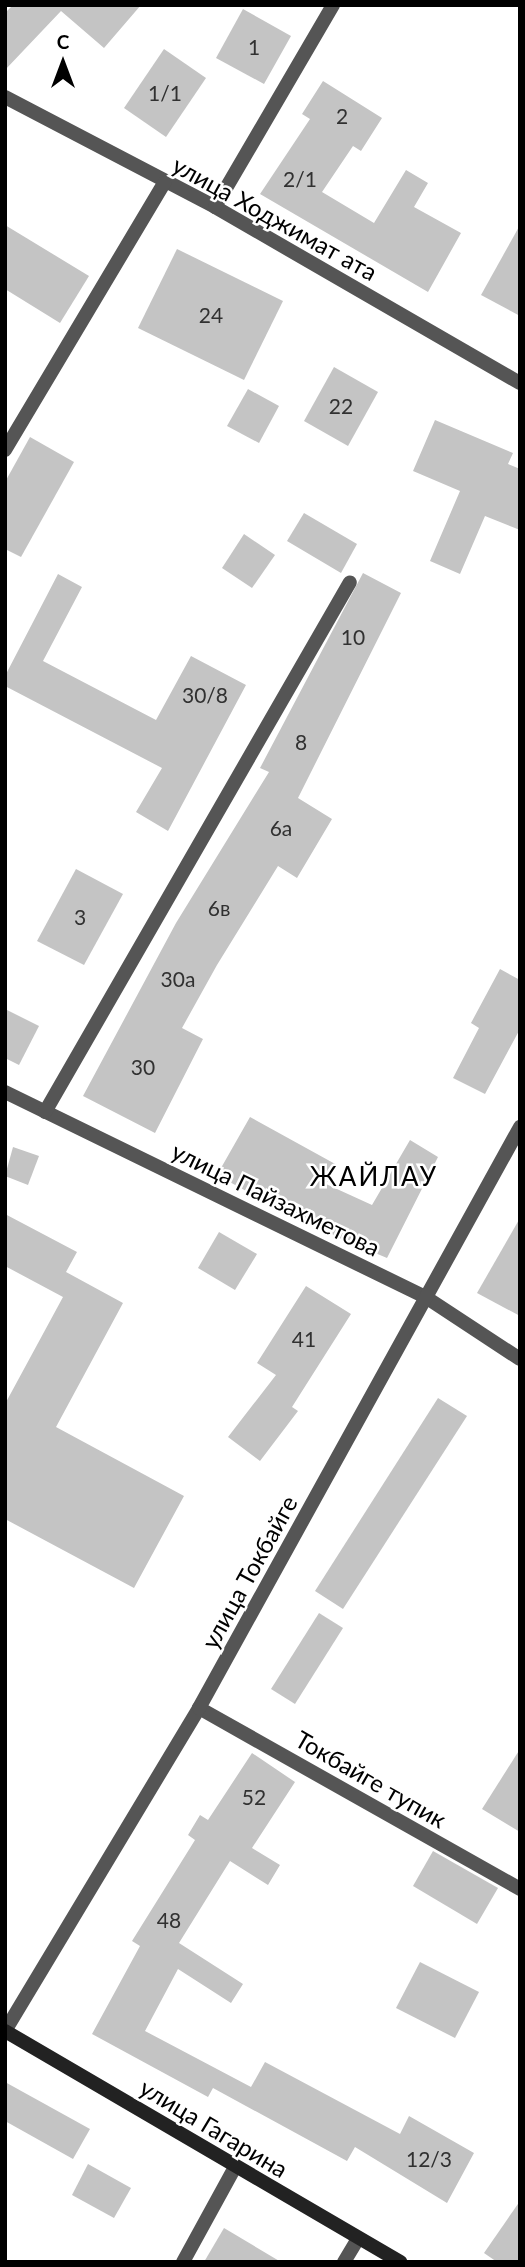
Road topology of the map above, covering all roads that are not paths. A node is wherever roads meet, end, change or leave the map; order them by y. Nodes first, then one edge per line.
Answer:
1 (333, 5) edge
2 (5, 97) edge
3 (164, 183) junction
4 (215, 207) junction
5 (518, 378) edge
6 (5, 450) edge
7 (350, 582) dead end
8 (5, 1092) edge
9 (45, 1112) junction
10 (520, 1127) edge
11 (426, 1298) junction
12 (520, 1359) edge
13 (200, 1708) junction
14 (520, 1889) edge
15 (5, 2031) edge
16 (235, 2167) junction
17 (358, 2239) junction
18 (183, 2262) edge
19 (344, 2262) edge
20 (401, 2262) edge

1 - 4 street
2 - 3 street, улица Ходжимат ата
3 - 4 street, улица Ходжимат ата
3 - 6 street
4 - 5 street, улица Ходжимат ата
7 - 9 street
8 - 9 street, улица Пайзахметова
9 - 11 street, улица Пайзахметова
10 - 11 street, улица Токбайге
11 - 12 street, улица Пайзахметова
11 - 13 street, улица Токбайге
13 - 14 street, Токбайге тупик
13 - 15 street, улица Токбайге
15 - 16 main road, улица Гагарина
16 - 17 main road, улица Гагарина
16 - 18 street
17 - 19 street
17 - 20 main road, улица Гагарина

